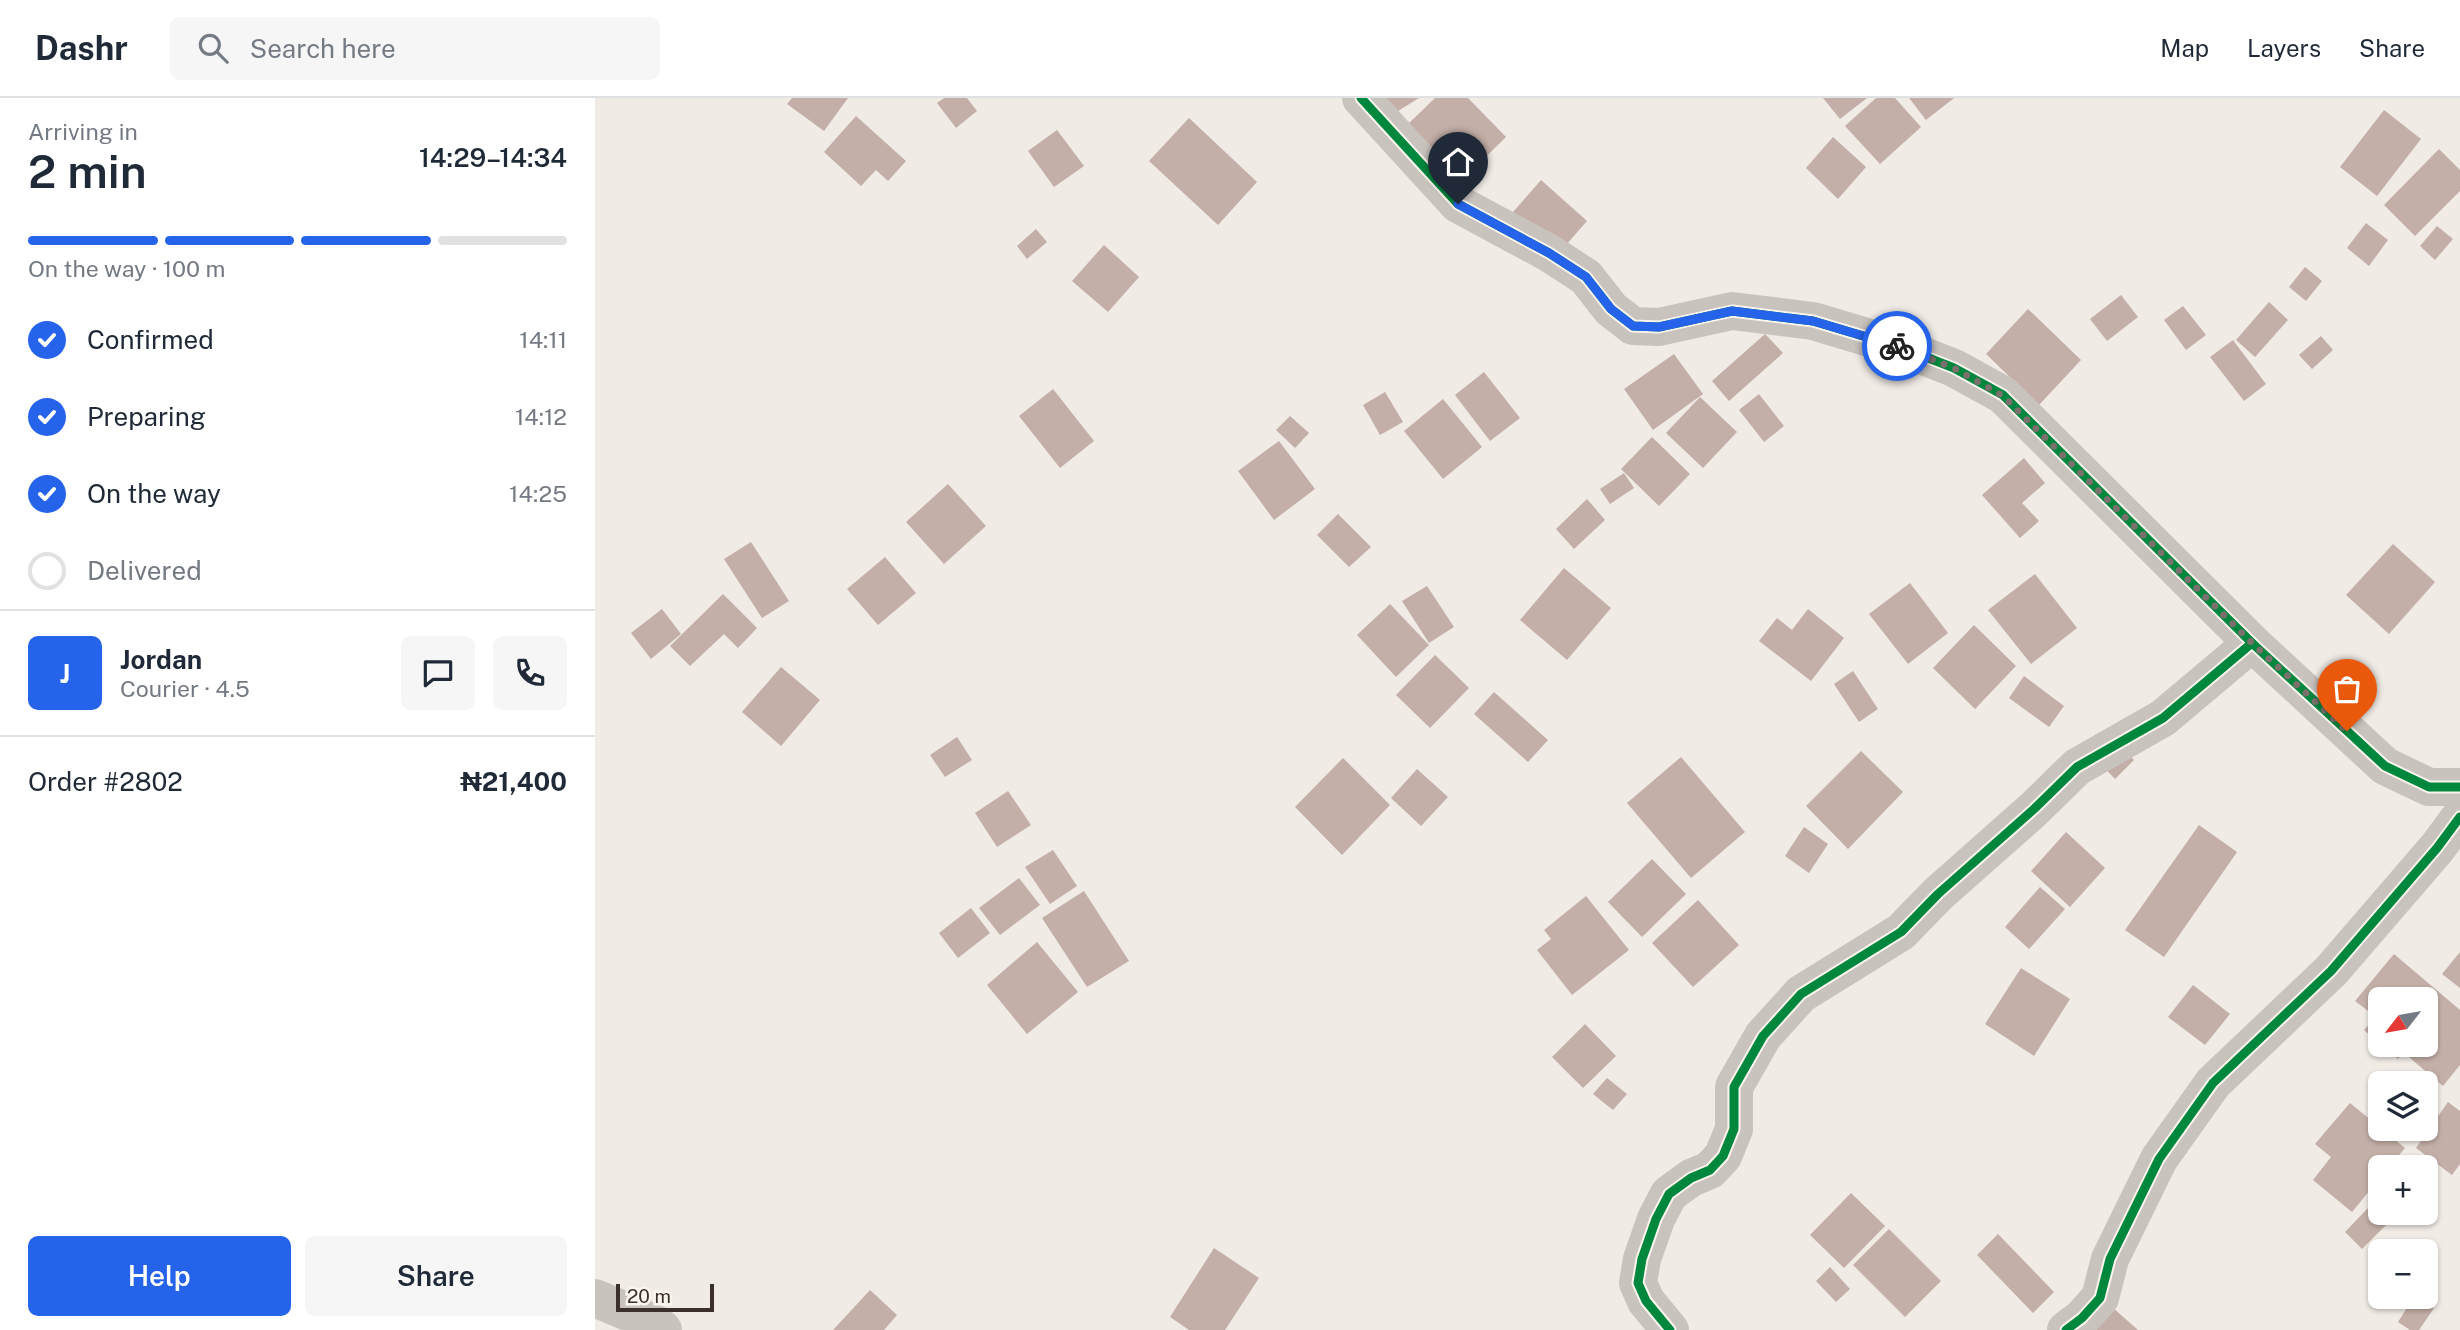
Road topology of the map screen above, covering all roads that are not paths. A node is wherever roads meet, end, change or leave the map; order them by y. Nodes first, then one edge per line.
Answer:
1 (1361, 98) edge
2 (2252, 643) junction
3 (2460, 787) edge
4 (2460, 817) edge
5 (595, 1298) edge
6 (663, 1330) edge
7 (1670, 1330) edge
8 (2066, 1330) edge

1 - 2 street
2 - 3 street
2 - 7 street
4 - 8 street
5 - 6 street

